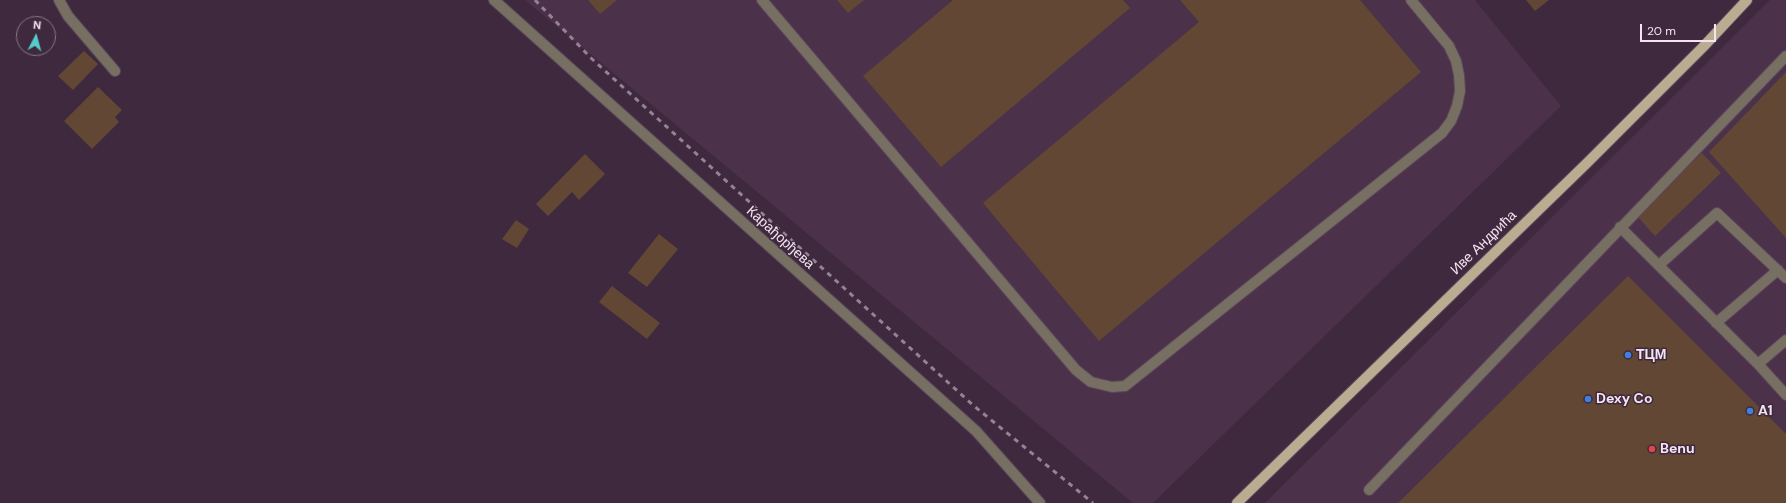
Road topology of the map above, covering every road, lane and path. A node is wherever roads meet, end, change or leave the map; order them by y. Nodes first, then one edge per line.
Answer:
1 (59, 0) edge
2 (494, 0) edge
3 (762, 0) edge
4 (1411, 0) edge
5 (1747, 0) edge
6 (1786, 56) edge
7 (115, 71) dead end
8 (1620, 227) junction
9 (1659, 265) junction
10 (1778, 270) junction
11 (1786, 278) edge
12 (1716, 323) junction
13 (1786, 340) edge
14 (1758, 364) junction
15 (1786, 396) edge
16 (1368, 490) dead end
17 (1040, 503) edge
18 (1237, 503) edge

1 - 7 street
2 - 17 street, Карађорђева
3 - 4 street
5 - 18 main road, Иве Андрића
6 - 8 street
8 - 9 street
8 - 16 street
9 - 10 street
9 - 12 street
10 - 11 street
10 - 12 street
12 - 14 street
13 - 14 street
14 - 15 street

